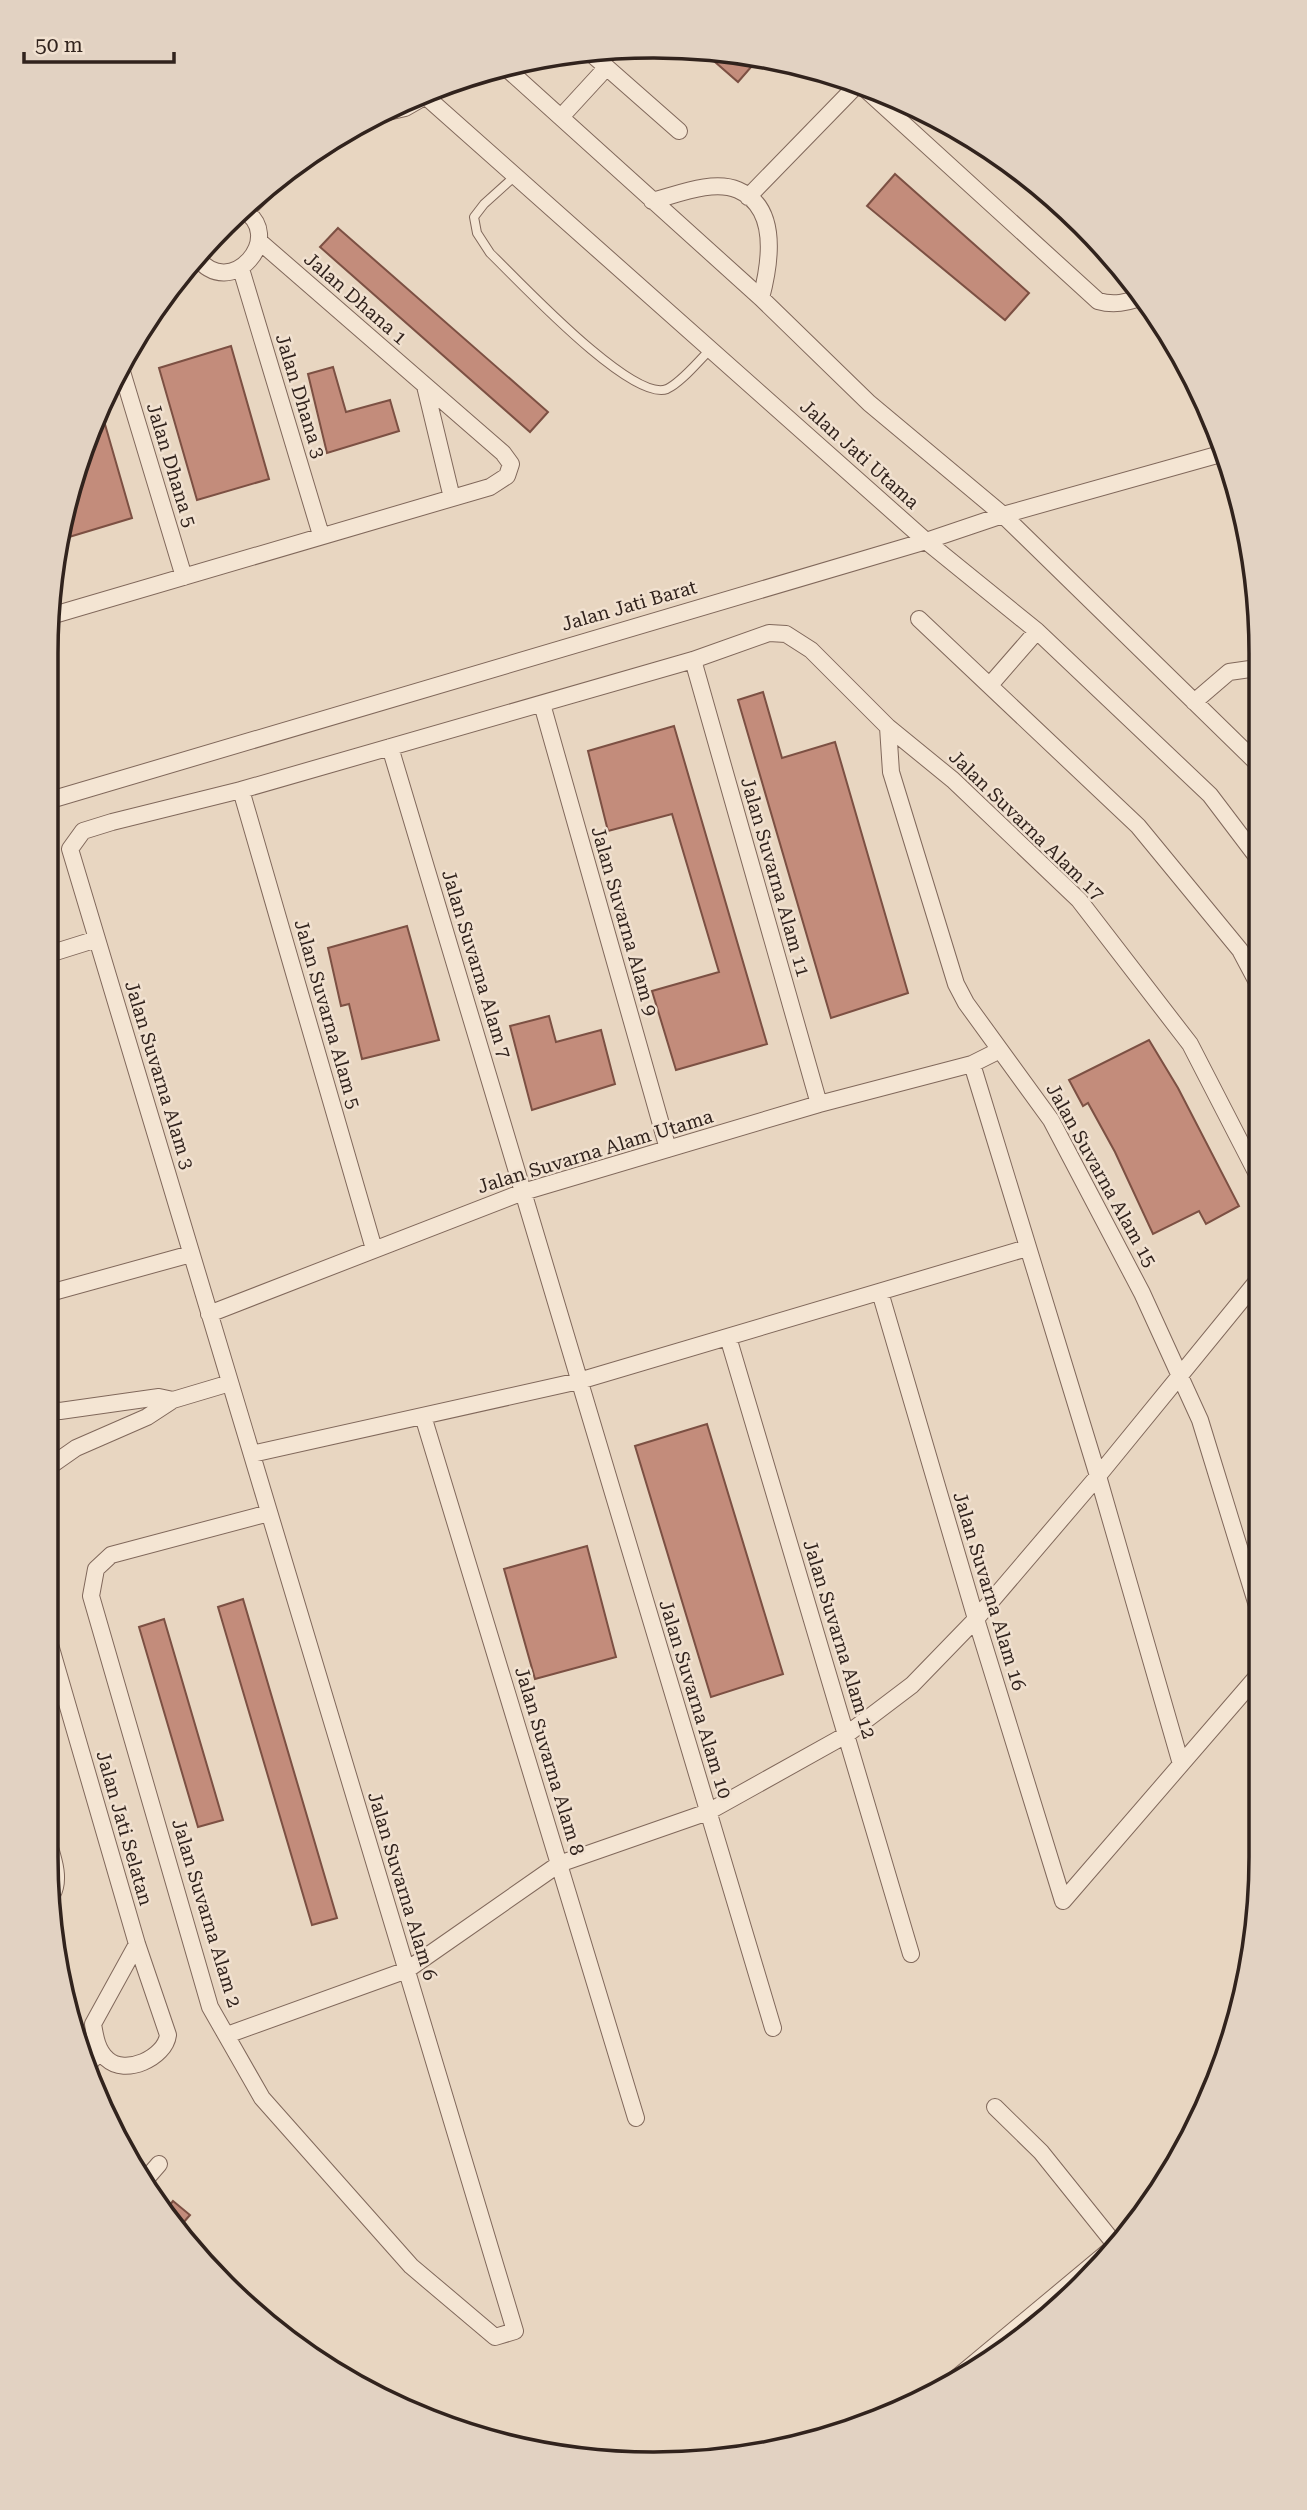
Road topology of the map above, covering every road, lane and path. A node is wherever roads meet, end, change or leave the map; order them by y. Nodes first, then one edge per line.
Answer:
1 (598, 61) edge
2 (606, 68) junction
3 (513, 75) edge
4 (853, 92) edge
5 (432, 101) edge
6 (901, 112) edge
7 (561, 117) junction
8 (679, 131) dead end
9 (515, 176) junction
10 (748, 197) junction
11 (652, 201) junction
12 (249, 216) edge
13 (259, 241) junction
14 (202, 265) edge
15 (241, 269) junction
16 (761, 298) junction
17 (1133, 301) edge
18 (711, 349) junction
19 (125, 380) edge
20 (425, 386) junction
21 (1215, 455) edge
22 (452, 498) junction
23 (1003, 515) junction
24 (321, 536) junction
25 (926, 541) junction
26 (184, 577) junction
27 (60, 610) edge
28 (919, 619) dead end
29 (1037, 631) junction
30 (693, 660) junction
31 (1249, 669) edge
32 (990, 685) junction
33 (1194, 702) junction
34 (542, 704) junction
35 (888, 727) junction
36 (390, 747) junction
37 (1249, 755) edge
38 (241, 790) junction
39 (58, 798) edge
40 (1249, 846) edge
41 (69, 849) joint
42 (97, 939) junction
43 (58, 951) edge
44 (1249, 966) edge
45 (1000, 1050) junction
46 (972, 1065) junction
47 (820, 1104) junction
48 (668, 1149) junction
49 (1249, 1159) edge
50 (523, 1192) junction
51 (1027, 1248) junction
52 (374, 1249) junction
53 (191, 1254) junction
54 (58, 1291) edge
55 (1249, 1291) edge
56 (880, 1292) junction
57 (209, 1314) junction
58 (728, 1337) junction
59 (1179, 1373) junction
60 (579, 1381) junction
61 (230, 1383) junction
62 (173, 1400) junction
63 (58, 1410) edge
64 (423, 1416) junction
65 (252, 1454) junction
66 (58, 1461) edge
67 (1098, 1476) junction
68 (269, 1513) junction
69 (1249, 1579) edge
70 (976, 1619) junction
71 (58, 1672) edge
72 (1249, 1685) edge
73 (846, 1735) junction
74 (1181, 1764) junction
75 (708, 1812) junction
76 (559, 1864) junction
77 (137, 1944) junction
78 (911, 1954) dead end
79 (407, 1970) junction
80 (772, 2028) dead end
81 (227, 2035) junction
82 (100, 2051) junction
83 (93, 2059) edge
84 (995, 2107) dead end
85 (636, 2118) dead end
86 (159, 2164) dead end
87 (150, 2174) edge
88 (1110, 2238) edge
89 (515, 2331) joint

1 - 2 street
2 - 7 street
2 - 8 street
3 - 7 street
4 - 10 street
5 - 9 street, Jalan Jati Utama
6 - 17 street
7 - 11 street
9 - 18 street, Jalan Jati Utama
9 - 18 lane
10 - 11 street
10 - 16 street
11 - 16 street
12 - 13 street
13 - 15 street
13 - 20 street, Jalan Dhana 1
14 - 15 street
15 - 24 street, Jalan Dhana 3
16 - 23 street
18 - 25 street, Jalan Jati Utama
19 - 26 street, Jalan Dhana 5
20 - 22 street
20 - 22 street, Jalan Dhana 1
21 - 23 street, Jalan Jati Barat
22 - 24 street
23 - 25 street, Jalan Jati Barat
23 - 33 street
24 - 26 street
25 - 29 street, Jalan Jati Utama
25 - 39 street, Jalan Jati Barat
26 - 27 street
28 - 32 street
29 - 32 street
29 - 40 street, Jalan Jati Utama
30 - 34 street, Jalan Suvarna Alam 17
30 - 35 street, Jalan Suvarna Alam 17
30 - 47 street, Jalan Suvarna Alam 11
31 - 33 street
32 - 44 street
33 - 37 street
34 - 36 street, Jalan Suvarna Alam 17
34 - 48 street, Jalan Suvarna Alam 9
35 - 45 street, Jalan Suvarna Alam 15
35 - 49 street, Jalan Suvarna Alam 17
36 - 38 street, Jalan Suvarna Alam 17
36 - 50 street, Jalan Suvarna Alam 7
38 - 41 street, Jalan Suvarna Alam 17
38 - 52 street, Jalan Suvarna Alam 5
41 - 42 street, Jalan Suvarna Alam 3
42 - 43 street
42 - 53 street, Jalan Suvarna Alam 3
45 - 46 street, Jalan Suvarna Alam Utama
45 - 59 street, Jalan Suvarna Alam 15
46 - 47 street, Jalan Suvarna Alam Utama
46 - 51 street
47 - 48 street, Jalan Suvarna Alam Utama
48 - 50 street, Jalan Suvarna Alam Utama
50 - 52 street, Jalan Suvarna Alam Utama
50 - 60 street, Jalan Suvarna Alam 7
51 - 56 street
51 - 67 street
52 - 57 street, Jalan Suvarna Alam Utama
53 - 54 street
53 - 57 street, Jalan Suvarna Alam 3
55 - 59 street
56 - 58 street
56 - 70 street, Jalan Suvarna Alam 16
57 - 61 street, Jalan Suvarna Alam 3
58 - 60 street
58 - 73 street, Jalan Suvarna Alam 12
59 - 67 street
59 - 69 street, Jalan Suvarna Alam 15
60 - 64 street
60 - 75 street, Jalan Suvarna Alam 10
61 - 62 street
61 - 65 street, Jalan Suvarna Alam 6
62 - 63 street
62 - 66 street
64 - 65 street
64 - 76 street, Jalan Suvarna Alam 8
65 - 68 street, Jalan Suvarna Alam 6
67 - 70 street
67 - 74 street
68 - 79 street, Jalan Suvarna Alam 6
68 - 81 street, Jalan Suvarna Alam 2
70 - 73 street
70 - 74 street, Jalan Suvarna Alam 16
71 - 77 street, Jalan Jati Selatan
72 - 74 street
73 - 75 street
73 - 78 street, Jalan Suvarna Alam 12
75 - 76 street
75 - 80 street, Jalan Suvarna Alam 10
76 - 79 street
76 - 85 street, Jalan Suvarna Alam 8
77 - 82 street
77 - 82 street, Jalan Jati Selatan
79 - 81 street
79 - 89 street, Jalan Suvarna Alam 6
81 - 89 street, Jalan Suvarna Alam 2
82 - 83 street
84 - 88 street
86 - 87 street

